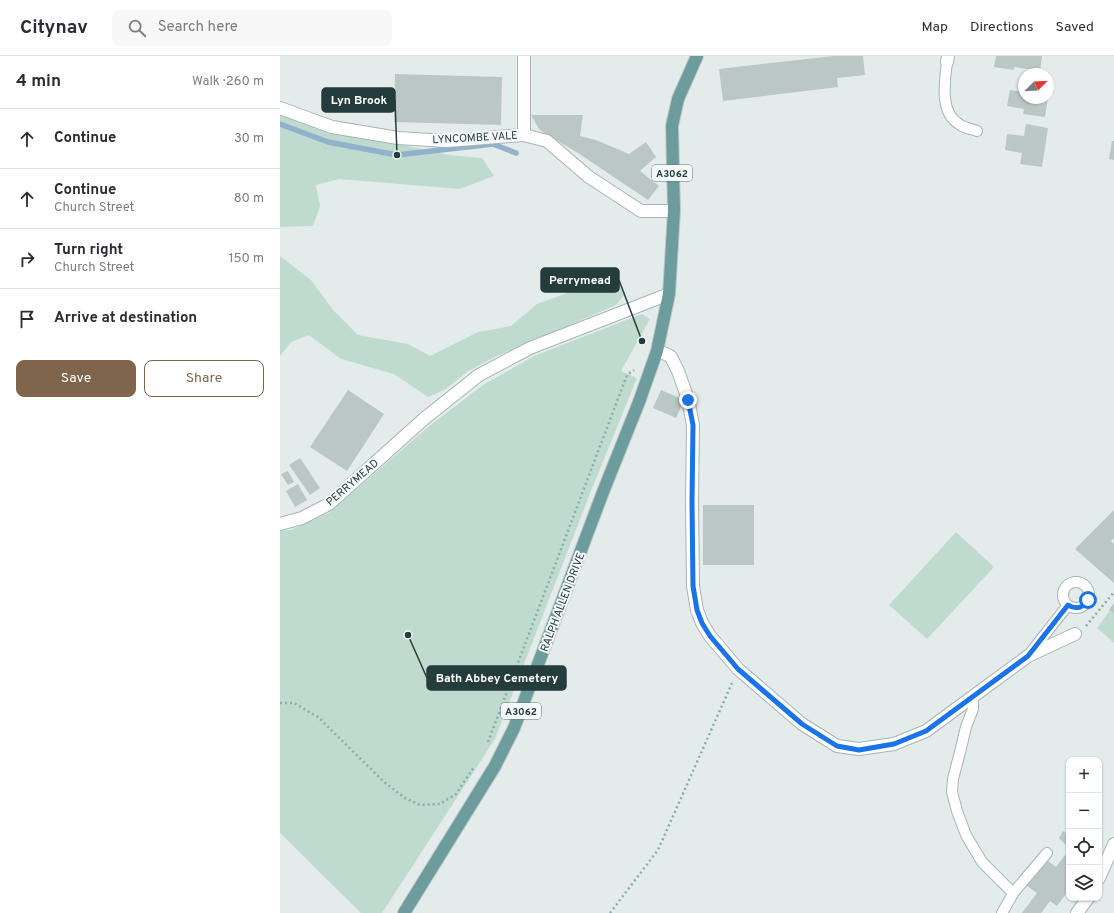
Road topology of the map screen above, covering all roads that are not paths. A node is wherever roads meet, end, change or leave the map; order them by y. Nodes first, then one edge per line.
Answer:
1 (524, 56) edge
2 (698, 56) edge
3 (947, 59) edge
4 (280, 108) edge
5 (977, 131) dead end
6 (524, 135) junction
7 (674, 211) junction
8 (669, 294) junction
9 (657, 350) junction
10 (280, 524) edge
11 (1068, 605) dead end
12 (1075, 634) road end
13 (1028, 656) junction
14 (973, 697) junction
15 (1114, 844) edge
16 (1047, 853) dead end
17 (1102, 871) edge
18 (1014, 892) junction
19 (1086, 901) edge
20 (404, 913) edge
21 (1002, 913) edge
22 (1077, 913) edge

1 - 6 street
2 - 7 main road, A3062
3 - 5 lane
4 - 6 street, LYNCOMBE VALE
6 - 7 street, LYNCOMBE VALE
7 - 8 main road, A3062
8 - 9 main road, RALPH ALLEN DRIVE / A3062
8 - 10 street, PERRYMEAD
9 - 14 street
9 - 20 main road, RALPH ALLEN DRIVE / A3062
11 - 13 lane
12 - 13 street
13 - 14 street
14 - 18 lane
15 - 17 street
16 - 18 lane
18 - 21 lane
19 - 22 street

